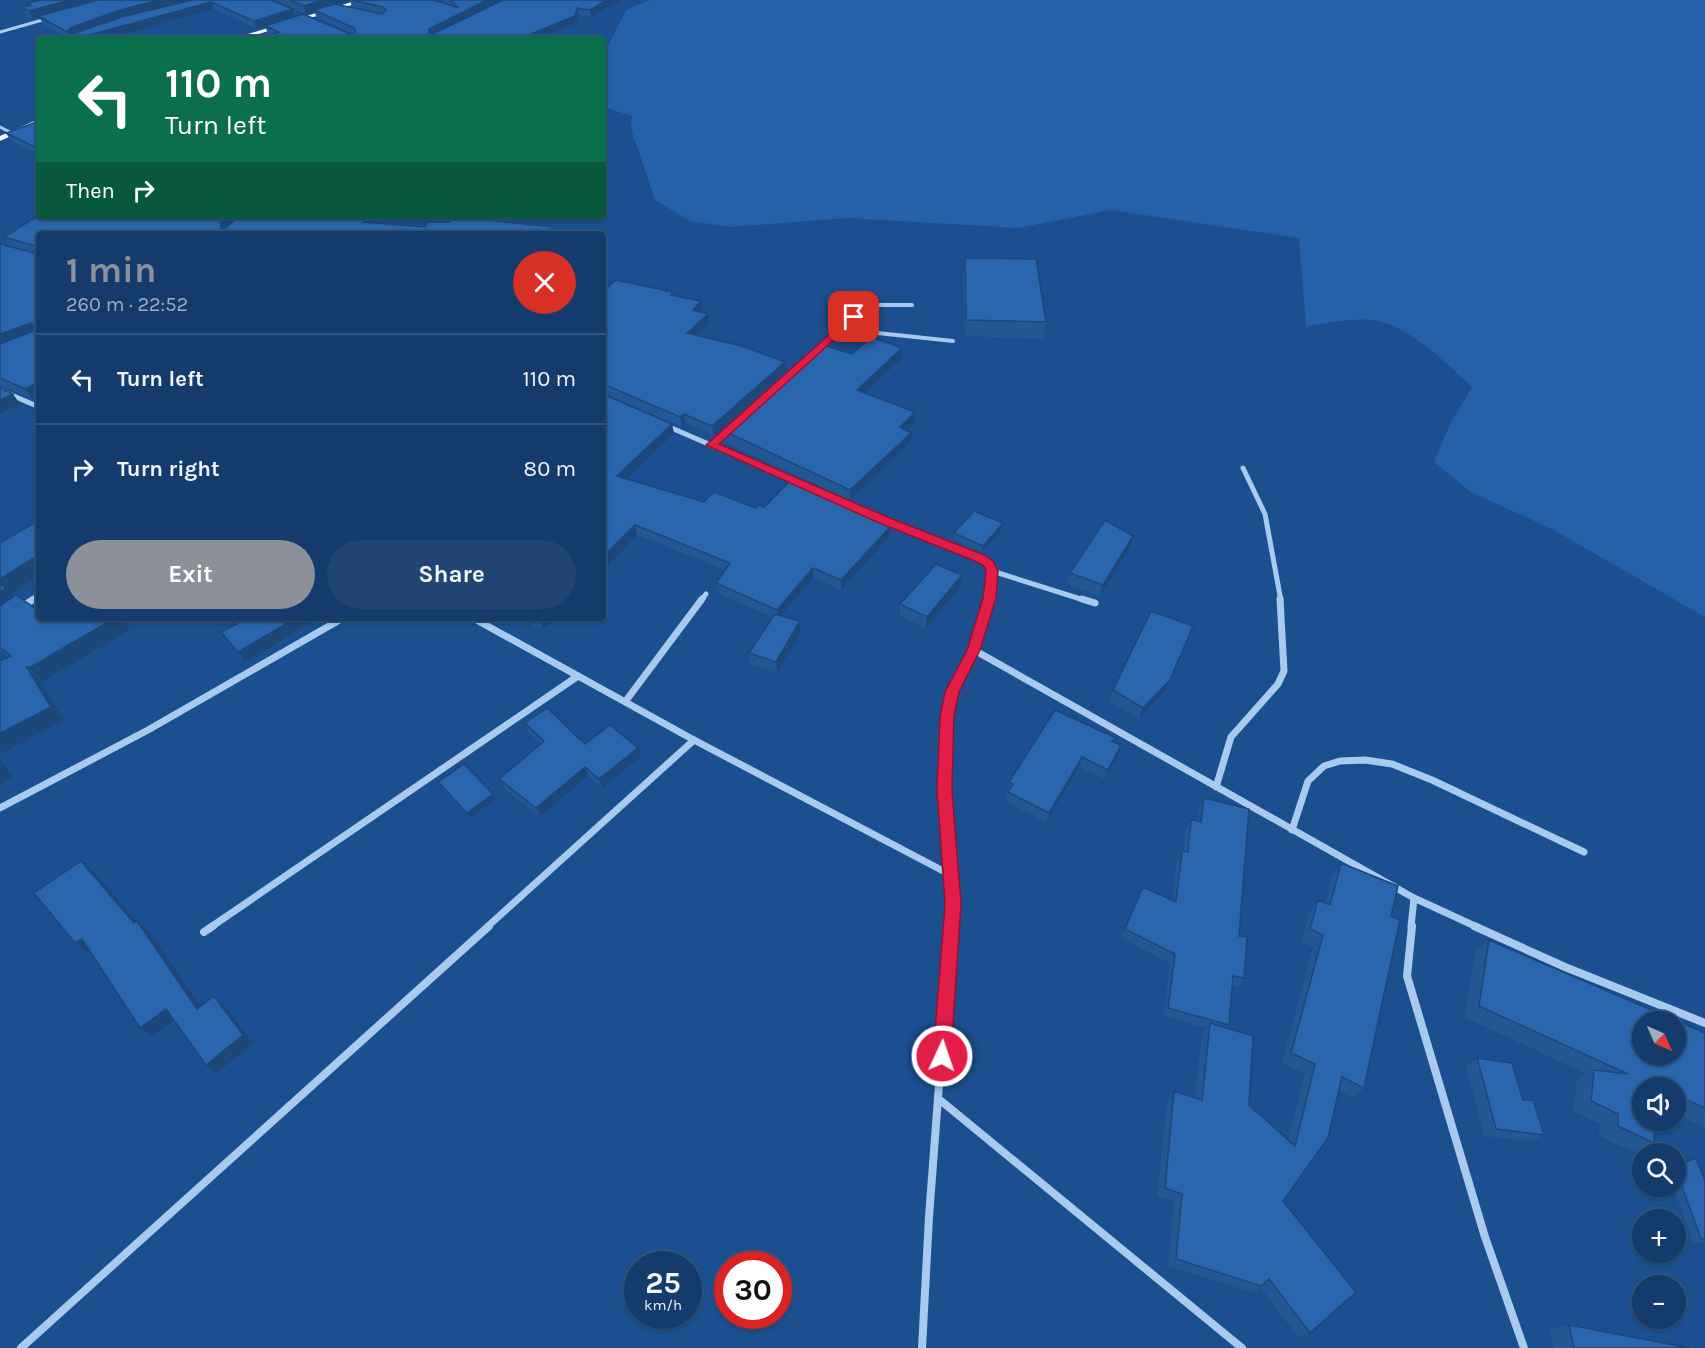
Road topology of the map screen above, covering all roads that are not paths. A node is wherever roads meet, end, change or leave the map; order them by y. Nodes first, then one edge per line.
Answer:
1 (365, 0) edge
2 (338, 8) junction
3 (350, 10) edge
4 (295, 14) edge
5 (304, 17) junction
6 (52, 18) edge
7 (313, 21) edge
8 (0, 32) edge
9 (246, 36) edge
10 (36, 122) edge
11 (0, 127) edge
12 (12, 133) junction
13 (0, 139) edge
14 (912, 305) dead end
15 (840, 329) junction
16 (953, 341) dead end
17 (815, 352) edge
18 (0, 390) edge
19 (36, 406) edge
20 (656, 421) edge
21 (737, 422) edge
22 (711, 445) junction
23 (1243, 468) dead end
24 (809, 488) edge
25 (830, 497) edge
26 (992, 571) junction
27 (706, 594) dead end
28 (36, 598) edge
29 (1095, 603) dead end
30 (20, 609) edge
31 (338, 621) edge
32 (478, 621) edge
33 (974, 650) junction
34 (578, 676) junction
35 (625, 702) junction
36 (694, 740) junction
37 (1216, 787) junction
38 (0, 808) edge
39 (1292, 830) junction
40 (1584, 852) dead end
41 (950, 874) junction
42 (1414, 898) junction
43 (204, 932) dead end
44 (1705, 1023) edge
45 (940, 1100) junction
46 (21, 1348) edge
47 (922, 1348) edge
48 (1242, 1348) edge
49 (1524, 1348) edge

1 - 2 main road
2 - 3 street
2 - 5 main road
4 - 5 street
5 - 7 street
5 - 9 main road
6 - 8 street
10 - 12 main road
11 - 12 street
12 - 13 main road
14 - 15 street
15 - 16 street
15 - 17 street
18 - 19 street
20 - 22 street
21 - 22 street
22 - 24 street
23 - 37 street
25 - 26 street
26 - 29 street
26 - 33 street
27 - 35 street
28 - 30 street
31 - 38 street
32 - 34 street
33 - 37 street
33 - 41 street
34 - 35 street
34 - 43 street
35 - 36 street
36 - 41 street
36 - 46 street
37 - 39 street
39 - 40 street
39 - 42 street
41 - 45 street
42 - 44 street
42 - 49 street
45 - 47 street
45 - 48 street

